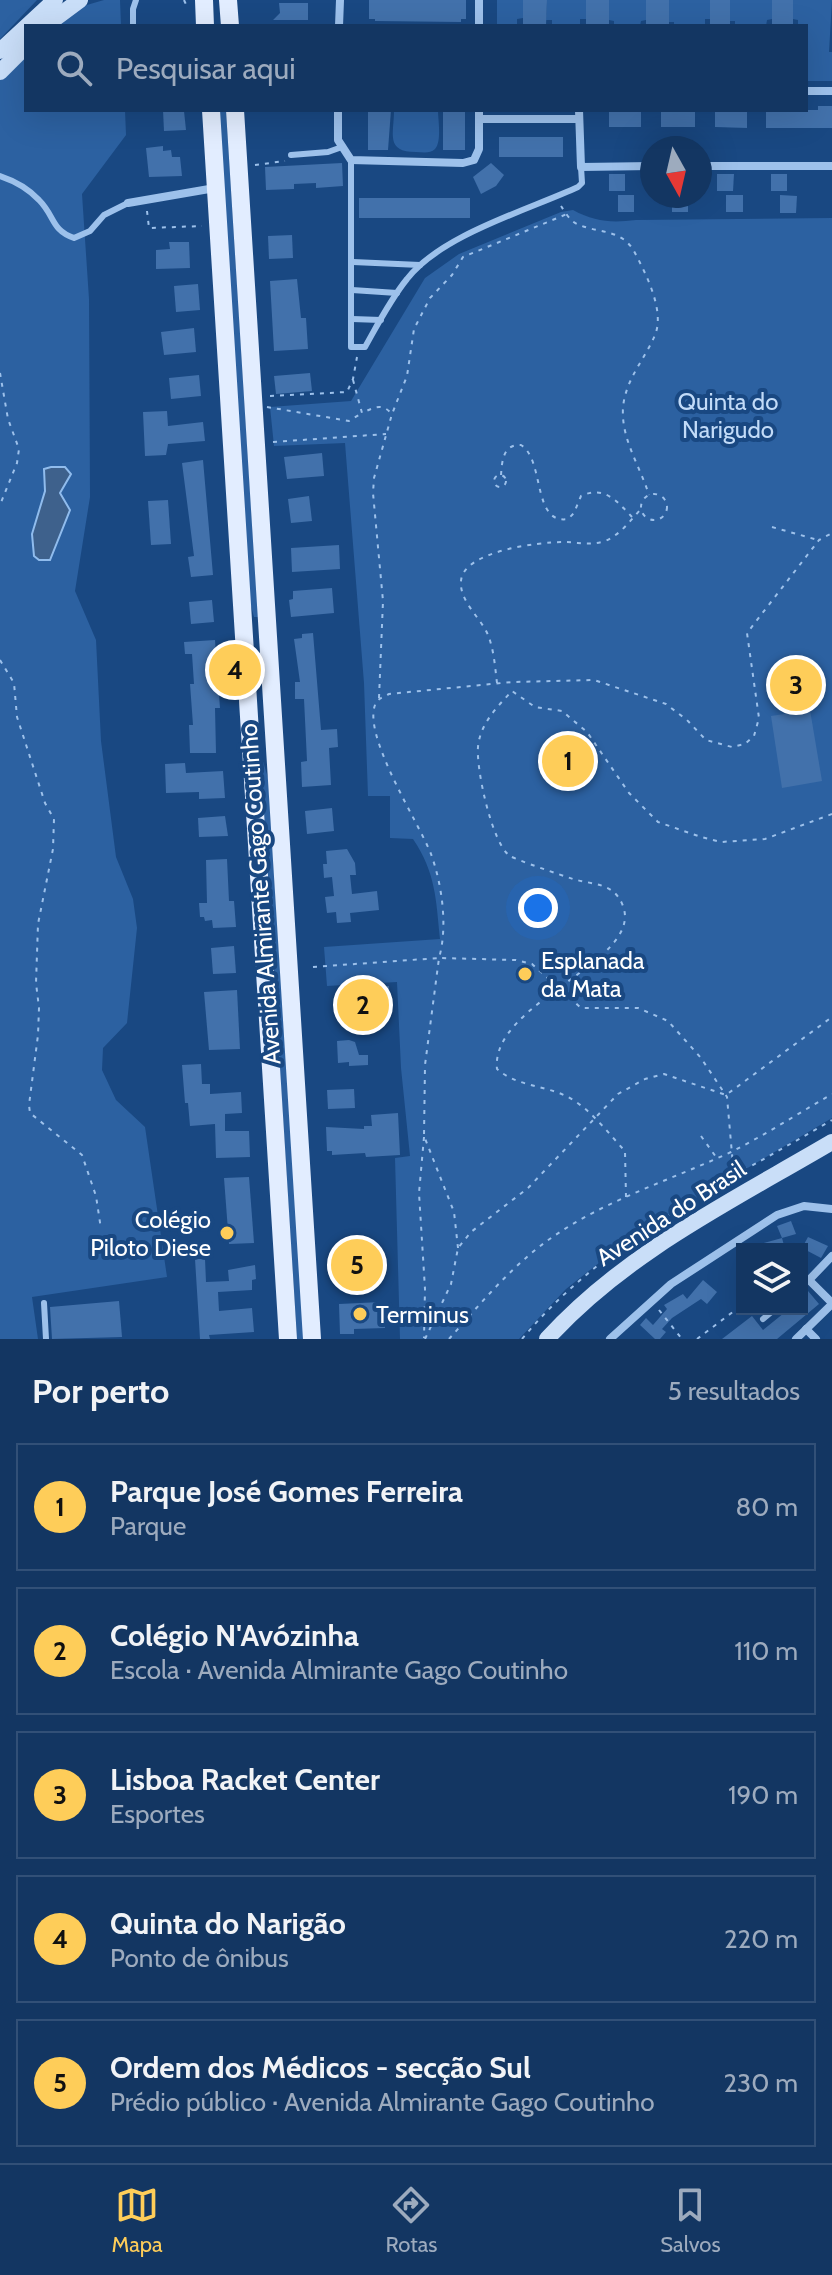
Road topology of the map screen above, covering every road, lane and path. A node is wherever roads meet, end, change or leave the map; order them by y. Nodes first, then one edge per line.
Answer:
1 (55, 0) edge
2 (80, 0) edge
3 (136, 0) edge
4 (204, 0) edge
5 (228, 0) edge
6 (340, 0) edge
7 (479, 0) edge
8 (29, 24) edge
9 (48, 24) edge
10 (133, 24) edge
11 (205, 24) edge
12 (230, 24) edge
13 (339, 24) edge
14 (479, 24) edge
15 (24, 29) edge
16 (24, 48) edge
17 (0, 51) edge
18 (0, 72) edge
19 (808, 91) edge
20 (832, 91) edge
21 (211, 112) edge
22 (235, 112) edge
23 (338, 112) edge
24 (579, 114) edge
25 (479, 115) edge
26 (342, 147) junction
27 (291, 155) joint
28 (351, 160) junction
29 (640, 166) edge
30 (712, 166) edge
31 (832, 166) edge
32 (581, 167) junction
33 (238, 168) junction
34 (0, 176) edge
35 (216, 188) junction
36 (556, 196) junction
37 (139, 201) junction
38 (128, 203) joint
39 (567, 214) junction
40 (218, 225) junction
41 (353, 262) junction
42 (420, 265) junction
43 (352, 290) junction
44 (397, 293) junction
45 (352, 319) junction
46 (381, 320) junction
47 (358, 347) junction
48 (0, 373) edge
49 (353, 379) junction
50 (253, 401) junction
51 (362, 413) junction
52 (392, 414) junction
53 (387, 434) junction
54 (256, 443) junction
55 (501, 475) dead end
56 (661, 490) dead end
57 (649, 495) junction
58 (659, 495) junction
59 (636, 499) dead end
60 (643, 501) junction
61 (672, 504) dead end
62 (0, 505) edge
63 (667, 508) junction
64 (641, 509) junction
65 (633, 518) junction
66 (772, 527) dead end
67 (832, 533) edge
68 (819, 540) junction
69 (0, 660) edge
70 (270, 674) junction
71 (246, 676) junction
72 (512, 682) junction
73 (498, 684) junction
74 (512, 691) junction
75 (379, 699) junction
76 (272, 700) junction
77 (248, 702) junction
78 (832, 814) edge
79 (439, 958) junction
80 (313, 967) dead end
81 (559, 989) junction
82 (832, 1017) edge
83 (832, 1094) edge
84 (726, 1095) junction
85 (594, 1119) junction
86 (424, 1136) junction
87 (701, 1136) dead end
88 (832, 1142) edge
89 (732, 1151) junction
90 (717, 1158) junction
91 (734, 1177) dead end
92 (626, 1197) junction
93 (832, 1209) edge
94 (101, 1229) dead end
95 (458, 1248) junction
96 (832, 1256) edge
97 (808, 1279) edge
98 (808, 1284) edge
99 (651, 1299) junction
100 (44, 1303) dead end
101 (832, 1303) edge
102 (736, 1310) edge
103 (768, 1315) edge
104 (763, 1319) dead end
105 (806, 1329) junction
106 (46, 1339) edge
107 (288, 1339) edge
108 (312, 1339) edge
109 (424, 1339) edge
110 (449, 1339) edge
111 (547, 1339) edge
112 (610, 1339) edge
113 (682, 1339) edge
114 (697, 1339) edge
115 (796, 1339) edge
116 (816, 1339) edge

1 - 8 main road
2 - 9 main road
3 - 10 lane
4 - 11 main road
5 - 12 main road
6 - 13 street
7 - 14 street
15 - 17 main road
16 - 18 main road
19 - 20 street
21 - 35 main road, Avenida Almirante Gago Coutinho
22 - 33 main road, Avenida Almirante Gago Coutinho
23 - 26 street
24 - 25 street
24 - 32 street
25 - 28 street
26 - 27 lane
26 - 28 street
27 - 33 path
28 - 41 lane
29 - 32 street
30 - 31 street
32 - 36 lane
33 - 50 main road, Avenida Almirante Gago Coutinho
34 - 38 lane
35 - 37 street
35 - 40 main road, Avenida Almirante Gago Coutinho
36 - 39 path
36 - 42 lane
37 - 38 street
37 - 40 path
39 - 52 path
39 - 57 path
40 - 71 main road, Avenida Almirante Gago Coutinho
41 - 42 lane
41 - 43 lane
42 - 44 lane
43 - 44 lane
43 - 45 lane
44 - 46 lane
45 - 46 lane
45 - 47 lane
46 - 47 lane
47 - 49 path
48 - 62 path
49 - 50 path
49 - 51 path
50 - 51 path
50 - 54 main road, Avenida Almirante Gago Coutinho
51 - 52 path
52 - 53 path
53 - 54 path
53 - 75 path
54 - 70 main road, Avenida Almirante Gago Coutinho
55 - 65 path
56 - 58 path
57 - 58 path
57 - 60 path
58 - 63 path
59 - 60 path
60 - 64 path
61 - 63 path
63 - 64 path
64 - 65 path
65 - 73 path
66 - 68 path
67 - 68 path
68 - 72 path
69 - 94 path
70 - 71 main road
70 - 76 main road, Avenida Almirante Gago Coutinho
71 - 77 main road, Avenida Almirante Gago Coutinho
72 - 73 path
72 - 74 path
73 - 75 path
74 - 78 path
74 - 81 path
75 - 79 path
76 - 77 main road
76 - 108 main road, Avenida Almirante Gago Coutinho
77 - 107 main road, Avenida Almirante Gago Coutinho
79 - 80 path
79 - 81 path
79 - 86 path
81 - 84 path
81 - 85 path
82 - 84 path
83 - 89 path
84 - 85 path
84 - 89 path
85 - 92 path
85 - 95 path
86 - 95 path
86 - 109 path
87 - 90 path
88 - 111 main road, Avenida do Brasil
89 - 90 path
89 - 91 path
90 - 92 path
92 - 110 path
93 - 99 street
95 - 109 path
96 - 97 street
98 - 101 street
99 - 112 street
99 - 113 path
100 - 106 lane
101 - 105 street
102 - 114 path
103 - 104 lane
105 - 115 street
105 - 116 street

